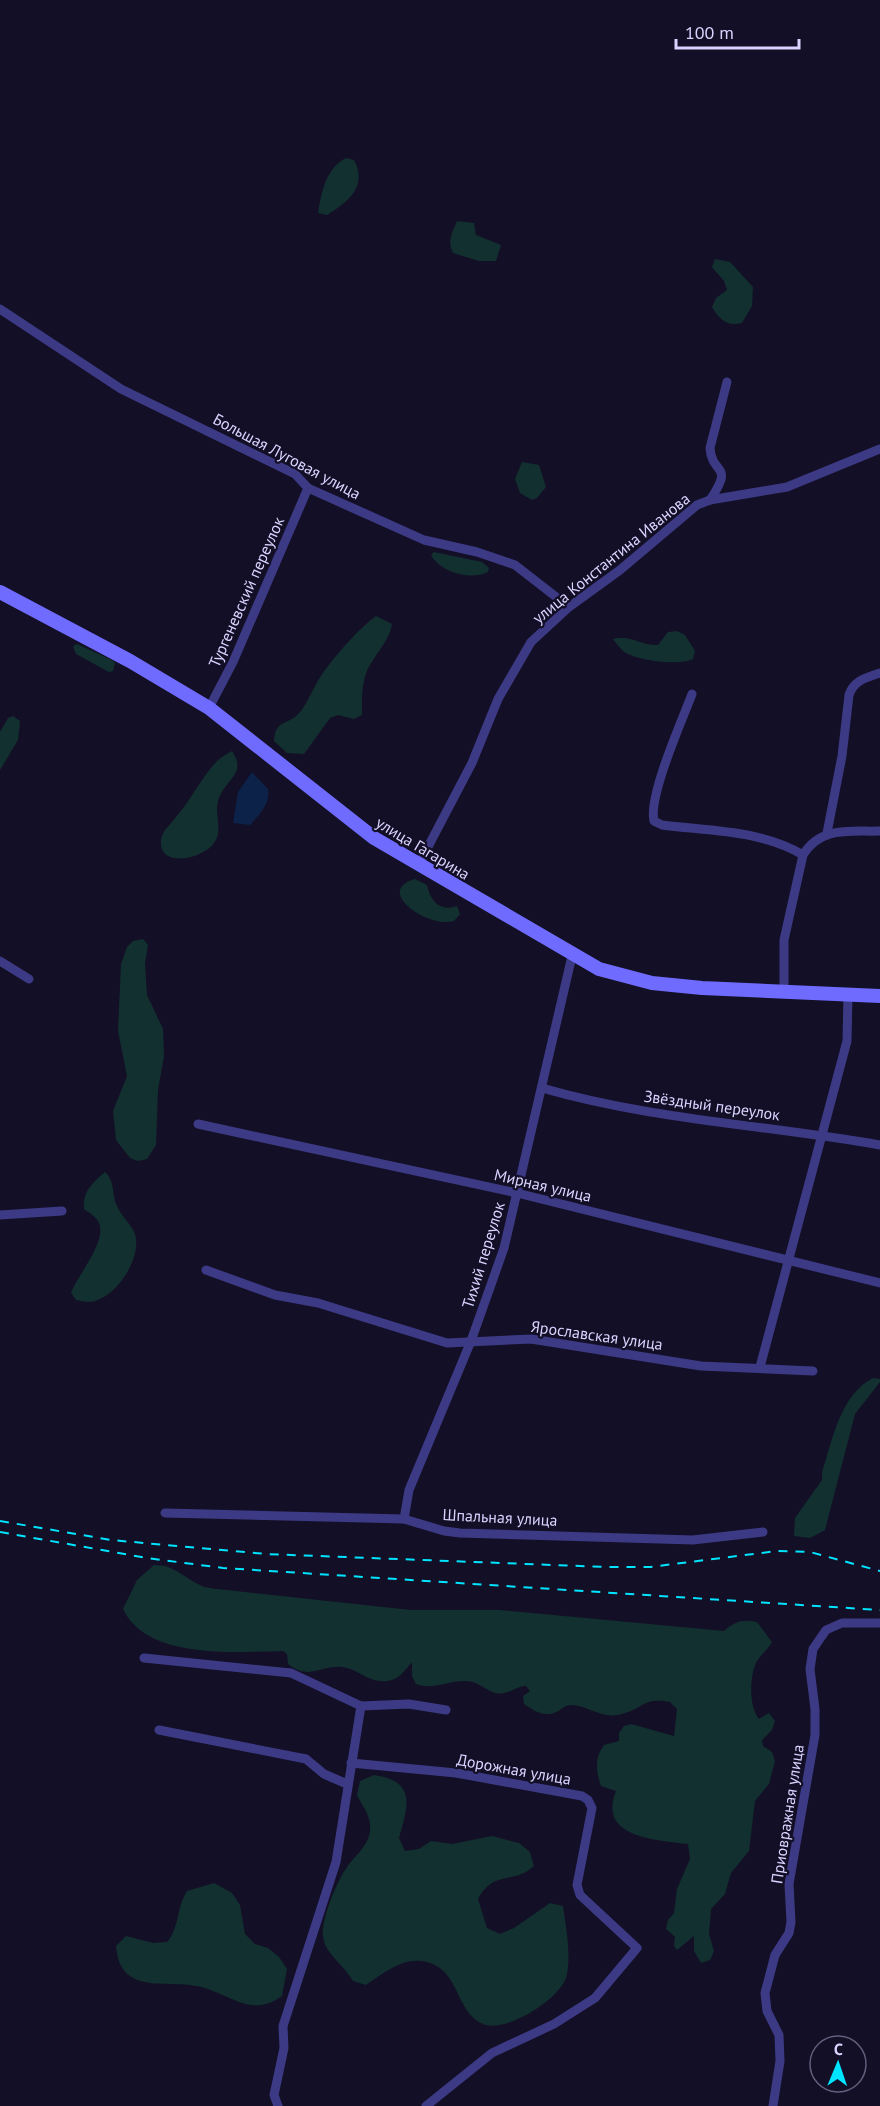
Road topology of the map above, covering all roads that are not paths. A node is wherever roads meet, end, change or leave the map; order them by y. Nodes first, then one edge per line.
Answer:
1 (0, 309) edge
2 (727, 382) dead end
3 (880, 449) edge
4 (308, 488) junction
5 (710, 500) junction
6 (0, 592) edge
7 (569, 607) junction
8 (880, 673) edge
9 (692, 694) dead end
10 (209, 708) junction
11 (880, 831) edge
12 (827, 834) junction
13 (803, 855) junction
14 (419, 864) junction
15 (572, 956) junction
16 (0, 961) edge
17 (29, 979) dead end
18 (784, 991) junction
19 (848, 994) junction
20 (880, 996) edge
21 (542, 1088) junction
22 (198, 1124) dead end
23 (823, 1135) junction
24 (880, 1145) edge
25 (517, 1193) junction
26 (62, 1211) dead end
27 (0, 1215) edge
28 (789, 1260) junction
29 (206, 1270) dead end
30 (880, 1282) edge
31 (471, 1341) junction
32 (760, 1367) junction
33 (813, 1371) dead end
34 (165, 1513) dead end
35 (404, 1519) junction
36 (763, 1532) dead end
37 (880, 1623) edge
38 (144, 1658) dead end
39 (361, 1706) junction
40 (446, 1710) dead end
41 (159, 1730) dead end
42 (351, 1763) junction
43 (346, 1784) junction
44 (278, 2106) edge
45 (426, 2106) edge
46 (773, 2106) edge

1 - 4 street, Большая Луговая улица
2 - 5 street
3 - 5 street, улица Константина Иванова
4 - 7 street, Большая Луговая улица
4 - 10 street, Тургеневский переулок
5 - 7 street, улица Константина Иванова
6 - 10 main road, улица Гагарина
7 - 14 street, улица Константина Иванова
8 - 12 street
9 - 13 street
10 - 14 main road, улица Гагарина
11 - 12 street
12 - 13 street
13 - 18 street
14 - 15 main road, улица Гагарина
15 - 18 main road, улица Гагарина
15 - 21 street, Тихий переулок
16 - 17 street
18 - 19 main road, улица Гагарина
19 - 20 main road, улица Гагарина
19 - 23 street
21 - 23 street, Звёздный переулок
21 - 25 street, Тихий переулок
22 - 25 street, Мирная улица
23 - 24 street, Звёздный переулок
23 - 28 street
25 - 28 street, Мирная улица
25 - 31 street, Тихий переулок
26 - 27 street
28 - 30 street, Мирная улица
28 - 32 street
29 - 31 street, Ярославская улица
31 - 32 street, Ярославская улица
31 - 35 street, Тихий переулок
32 - 33 street, Ярославская улица
34 - 35 street, Шпальная улица
35 - 36 street, Шпальная улица
37 - 46 street, Приовражная улица
38 - 39 street
39 - 40 street
39 - 42 street
41 - 43 street
42 - 43 street
42 - 45 street, Дорожная улица
43 - 44 street

